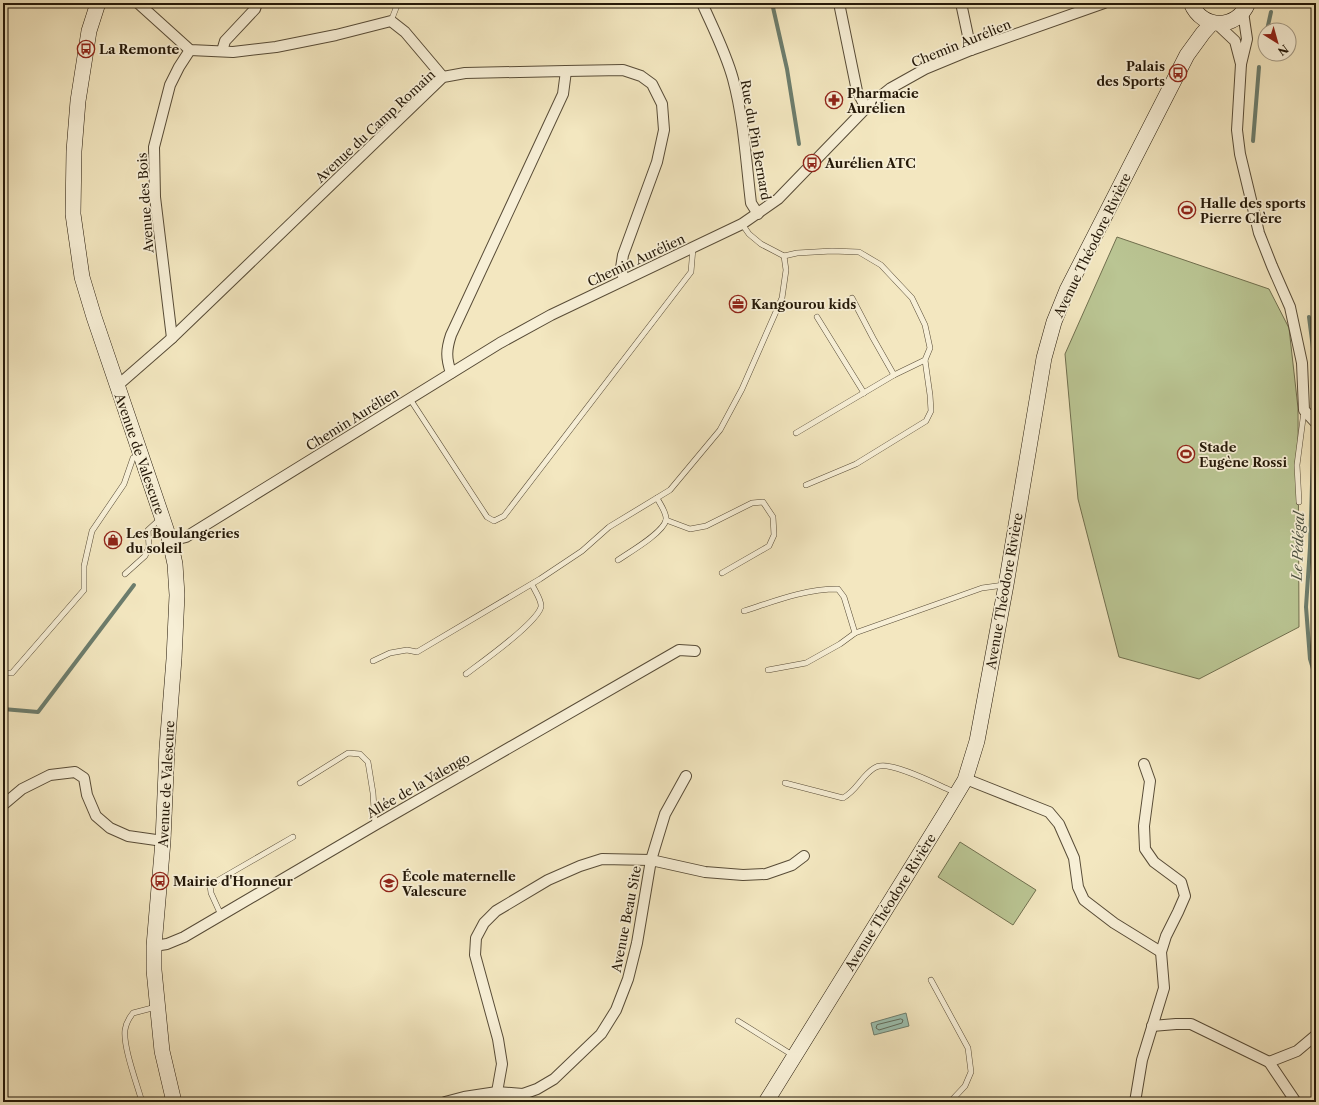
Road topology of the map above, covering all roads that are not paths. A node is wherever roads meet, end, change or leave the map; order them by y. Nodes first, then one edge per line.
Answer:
1 (98, 3) edge
2 (138, 3) edge
3 (257, 3) edge
4 (398, 3) edge
5 (702, 3) edge
6 (839, 3) edge
7 (961, 3) edge
8 (1104, 3) edge
9 (1194, 8) edge
10 (1245, 8) edge
11 (391, 21) junction
12 (1215, 23) junction
13 (190, 50) junction
14 (971, 50) junction
15 (222, 51) junction
16 (1187, 55) junction
17 (1241, 64) junction
18 (566, 71) junction
19 (443, 77) junction
20 (866, 108) junction
21 (758, 214) junction
22 (742, 224) junction
23 (693, 248) junction
24 (784, 256) junction
25 (624, 280) junction
26 (852, 298) dead end
27 (817, 317) dead end
28 (172, 338) junction
29 (925, 360) junction
30 (451, 373) junction
31 (894, 375) junction
32 (117, 386) junction
33 (864, 393) junction
34 (410, 399) junction
35 (1304, 410) junction
36 (1316, 423) edge
37 (796, 433) dead end
38 (140, 454) junction
39 (806, 485) dead end
40 (657, 498) junction
41 (1300, 502) dead end
42 (162, 517) junction
43 (666, 520) junction
44 (170, 541) junction
45 (618, 560) dead end
46 (722, 573) dead end
47 (124, 574) dead end
48 (532, 584) junction
49 (1006, 585) junction
50 (744, 611) dead end
51 (855, 633) junction
52 (695, 651) dead end
53 (373, 661) dead end
54 (768, 670) dead end
55 (3, 673) edge
56 (466, 674) dead end
57 (1144, 764) dead end
58 (686, 776) dead end
59 (300, 783) dead end
60 (785, 783) dead end
61 (961, 786) junction
62 (3, 805) edge
63 (375, 825) junction
64 (293, 837) dead end
65 (164, 841) junction
66 (804, 856) dead end
67 (651, 860) junction
68 (221, 915) junction
69 (154, 946) junction
70 (1161, 952) junction
71 (931, 980) dead end
72 (157, 1007) junction
73 (738, 1021) dead end
74 (1152, 1026) junction
75 (1316, 1034) edge
76 (794, 1056) junction
77 (1269, 1062) junction
78 (497, 1092) junction
79 (142, 1102) edge
80 (174, 1102) edge
81 (445, 1102) edge
82 (766, 1102) edge
83 (950, 1102) edge
84 (1135, 1102) edge
85 (1296, 1102) edge

1 - 32 main road, Avenue de Valescure
2 - 13 street
3 - 15 street
4 - 11 lane
5 - 21 street, Rue du Pin Bernard
6 - 20 street
7 - 14 street
8 - 14 street, Chemin Aurélien
9 - 12 main road
9 - 16 main road, Avenue Théodore Rivière
10 - 12 main road
10 - 17 street
11 - 15 street
11 - 19 street
12 - 16 main road, Avenue Théodore Rivière
12 - 17 street
13 - 15 street
13 - 28 street, Avenue des Bois
14 - 20 street, Chemin Aurélien
16 - 49 main road, Avenue Théodore Rivière
17 - 35 street
18 - 19 street, Avenue du Camp Romain
18 - 25 street, Avenue du Camp Romain
18 - 30 street
19 - 28 street, Avenue du Camp Romain
20 - 21 street, Chemin Aurélien
21 - 22 street, Chemin Aurélien
22 - 23 street, Chemin Aurélien
22 - 24 lane
23 - 25 street, Chemin Aurélien
23 - 34 lane
24 - 29 lane
24 - 40 lane
25 - 30 street, Chemin Aurélien
26 - 31 lane
27 - 33 lane
28 - 32 street, Avenue du Camp Romain
29 - 31 lane
29 - 39 lane
30 - 34 street, Chemin Aurélien
31 - 33 lane
32 - 38 main road, Avenue de Valescure
33 - 37 lane
34 - 44 street, Chemin Aurélien
35 - 36 street
35 - 41 lane
38 - 42 main road, Avenue de Valescure
38 - 55 lane
40 - 43 lane
40 - 48 lane
42 - 44 main road, Avenue de Valescure
42 - 47 lane
43 - 45 lane
43 - 46 lane
44 - 65 main road, Avenue de Valescure
48 - 53 lane
48 - 56 lane
49 - 51 lane
49 - 61 main road, Avenue Théodore Rivière
50 - 51 lane
51 - 54 lane
52 - 63 street, Allée de la Valengo
57 - 70 street
58 - 67 street, Avenue Beau Site
59 - 63 lane
60 - 61 lane
61 - 70 street
61 - 76 main road, Avenue Théodore Rivière
62 - 65 street
63 - 68 street, Allée de la Valengo
64 - 68 lane
65 - 69 main road, Avenue de Valescure
66 - 67 street
67 - 78 street, Avenue Beau Site
67 - 78 street
68 - 69 street, Allée de la Valengo
69 - 72 main road, Avenue de Valescure
70 - 74 street
71 - 83 lane
72 - 79 lane
72 - 80 main road, Avenue de Valescure
73 - 76 lane
74 - 77 street
74 - 84 street
75 - 77 street
76 - 82 main road, Avenue Théodore Rivière
77 - 85 street
78 - 81 street, Avenue Beau Site

